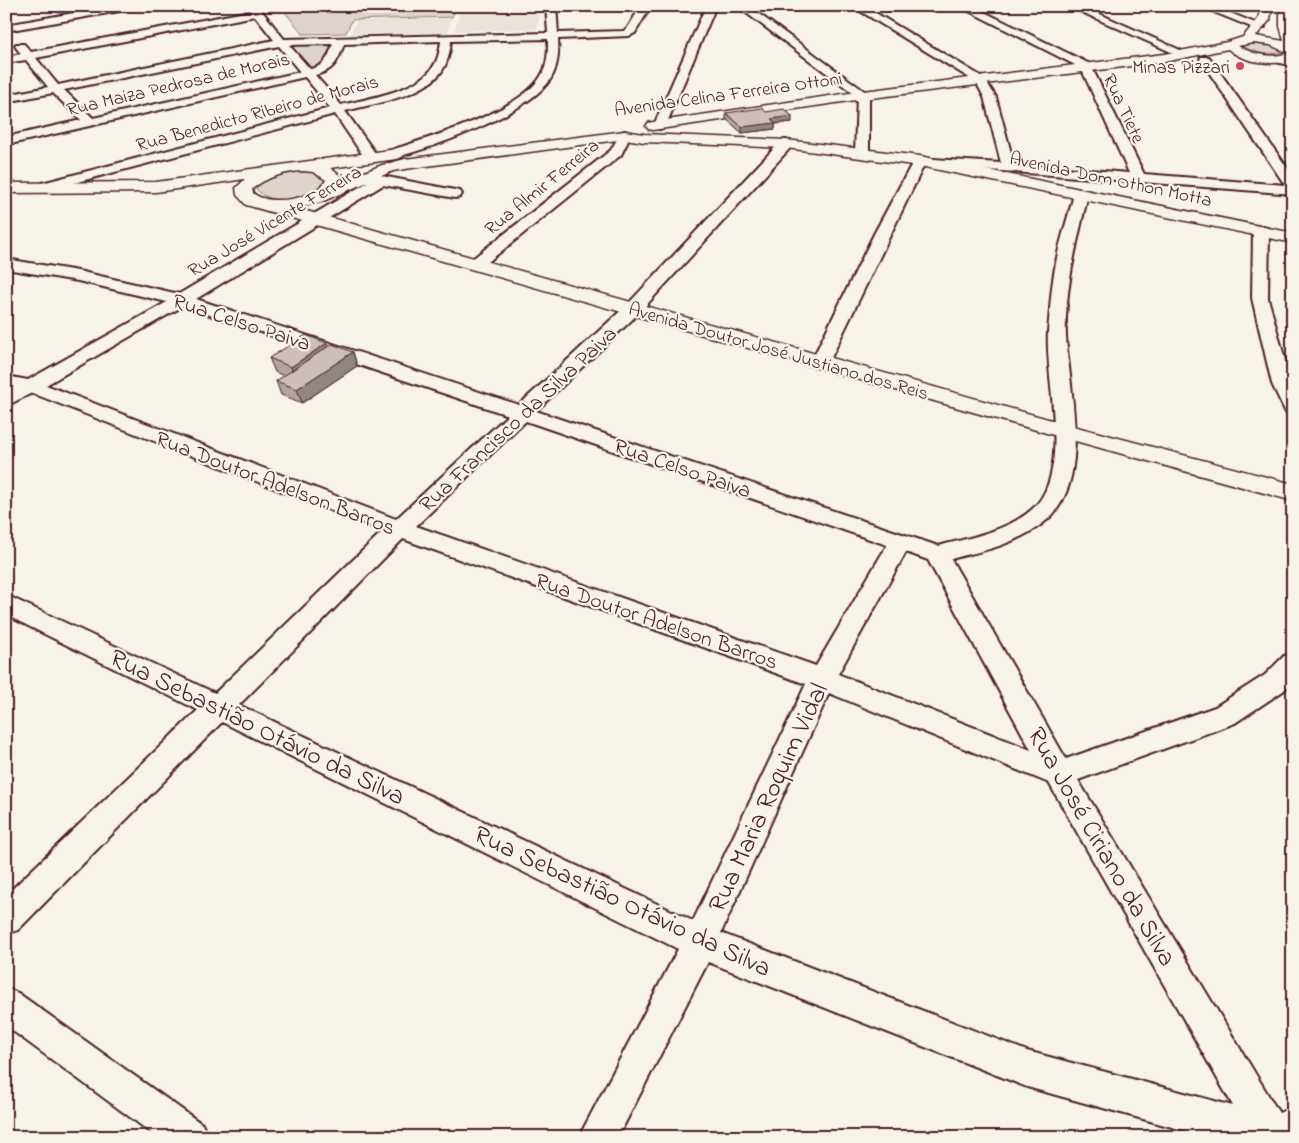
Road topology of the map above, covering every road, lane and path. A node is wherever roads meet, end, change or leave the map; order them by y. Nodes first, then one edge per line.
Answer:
1 (131, 6) edge
2 (552, 6) edge
3 (646, 6) edge
4 (711, 6) edge
5 (742, 6) edge
6 (857, 6) edge
7 (964, 6) edge
8 (1073, 6) edge
9 (1204, 6) edge
10 (1268, 6) edge
11 (1285, 6) edge
12 (255, 10) edge
13 (1260, 26) junction
14 (6, 29) edge
15 (552, 35) junction
16 (447, 37) junction
17 (340, 40) junction
18 (1247, 40) junction
19 (281, 42) junction
20 (1230, 45) junction
21 (1292, 52) edge
22 (1184, 54) junction
23 (28, 56) junction
24 (1164, 58) junction
25 (1260, 58) junction
26 (1205, 59) junction
27 (1276, 59) junction
28 (6, 60) edge
29 (1293, 62) edge
30 (1086, 66) junction
31 (308, 74) junction
32 (980, 80) junction
33 (56, 88) junction
34 (863, 95) junction
35 (6, 99) edge
36 (338, 110) junction
37 (90, 122) junction
38 (660, 125) junction
39 (620, 132) junction
40 (6, 141) edge
41 (786, 144) junction
42 (862, 153) junction
43 (393, 154) junction
44 (371, 157) junction
45 (920, 161) junction
46 (296, 167) junction
47 (280, 169) junction
48 (1009, 169) junction
49 (365, 177) junction
50 (1138, 178) junction
51 (382, 180) junction
52 (47, 186) junction
53 (1293, 186) edge
54 (156, 187) junction
55 (6, 188) edge
56 (1293, 190) edge
57 (211, 194) dead end
58 (455, 194) dead end
59 (1081, 194) junction
60 (228, 196) dead end
61 (319, 196) junction
62 (259, 202) junction
63 (320, 219) junction
64 (1261, 231) junction
65 (1293, 238) edge
66 (476, 263) junction
67 (6, 264) edge
68 (182, 300) junction
69 (634, 308) junction
70 (820, 362) junction
71 (6, 382) edge
72 (30, 386) junction
73 (6, 400) edge
74 (1293, 409) edge
75 (522, 412) junction
76 (1065, 431) junction
77 (1293, 493) edge
78 (399, 530) junction
79 (901, 541) junction
80 (937, 554) junction
81 (6, 604) edge
82 (1293, 663) edge
83 (822, 678) junction
84 (219, 707) junction
85 (1060, 774) junction
86 (6, 918) edge
87 (700, 942) junction
88 (6, 1006) edge
89 (1278, 1133) edge
90 (189, 1137) edge
91 (598, 1137) edge

1 - 14 street
2 - 15 street
3 - 15 street
4 - 38 street
5 - 34 street
6 - 32 street
7 - 30 street, Rua Tiete
8 - 22 street
9 - 13 street
10 - 13 main road
11 - 21 main road
12 - 19 street
12 - 23 street
13 - 18 main road
14 - 23 street
15 - 16 street
15 - 43 street
16 - 17 street
16 - 36 street, Rua Benedicto Ribeiro de Morais
17 - 19 street
17 - 31 street, Rua Maiza Pedrosa de Morais
18 - 20 main road, Avenida Celina Ferreira Ottoni
18 - 21 main road, Avenida Celina Ferreira Ottoni
19 - 31 street
19 - 33 street
20 - 22 main road, Avenida Celina Ferreira Ottoni
20 - 25 main road, Avenida Celina Ferreira Ottoni
21 - 27 main road, Avenida Celina Ferreira Ottoni
22 - 24 main road, Avenida Celina Ferreira Ottoni
23 - 28 street
23 - 33 street
24 - 26 main road, Avenida Celina Ferreira Ottoni
24 - 30 main road, Avenida Celina Ferreira Ottoni
25 - 26 main road, Avenida Celina Ferreira Ottoni
25 - 27 main road, Avenida Celina Ferreira Ottoni
26 - 53 street
27 - 29 street
30 - 32 main road, Avenida Celina Ferreira Ottoni
30 - 50 street, Rua Tiete
31 - 36 street
31 - 37 street, Rua Maiza Pedrosa de Morais
32 - 34 main road, Avenida Celina Ferreira Ottoni
32 - 48 street
33 - 35 street
33 - 37 street
34 - 38 main road, Avenida Celina Ferreira Ottoni
34 - 42 street
36 - 44 street
36 - 52 street, Rua Benedicto Ribeiro de Morais
37 - 40 street, Rua Maiza Pedrosa de Morais
38 - 39 main road, Avenida Celina Ferreira Ottoni
39 - 41 main road, Avenida Dom Othon Motta
39 - 43 main road, Avenida Celina Ferreira Ottoni
39 - 49 main road
39 - 66 street, Rua Almir Ferreira
41 - 42 main road, Avenida Dom Othon Motta
41 - 69 street, Rua Francisco da Silva Paiva
42 - 45 main road, Avenida Dom Othon Motta
43 - 44 main road, Avenida Celina Ferreira Ottoni
44 - 46 main road, Avenida Celina Ferreira Ottoni
45 - 48 street
45 - 59 main road, Avenida Dom Othon Motta
45 - 70 street
46 - 47 main road
46 - 61 main road
47 - 54 main road
47 - 62 main road
48 - 50 street
49 - 51 street
49 - 61 main road
50 - 56 street
51 - 58 street
51 - 63 street, Rua José Vicente Ferreira
52 - 54 main road
52 - 55 main road
54 - 57 main road
59 - 64 main road, Avenida Dom Othon Motta
59 - 76 street
60 - 62 main road, Avenida Doutor José Justiano dos Reis
61 - 62 main road
62 - 63 main road, Avenida Doutor José Justiano dos Reis
63 - 66 main road, Avenida Doutor José Justiano dos Reis
63 - 68 street, Rua José Vicente Ferreira
64 - 65 main road, Avenida Dom Othon Motta
64 - 74 street
66 - 69 main road, Avenida Doutor José Justiano dos Reis
67 - 68 street, Rua Celso Paiva
68 - 72 street, Rua José Vicente Ferreira
68 - 75 street, Rua Celso Paiva
69 - 70 main road, Avenida Doutor José Justiano dos Reis
69 - 75 street, Rua Francisco da Silva Paiva
70 - 76 main road, Avenida Doutor José Justiano dos Reis
71 - 72 street, Rua Doutor Adelson Barros
72 - 73 street, Rua José Vicente Ferreira
72 - 78 street, Rua Doutor Adelson Barros
75 - 78 street, Rua Francisco da Silva Paiva
75 - 79 street, Rua Celso Paiva
76 - 77 main road, Avenida Doutor José Justiano dos Reis
76 - 80 street
78 - 83 street, Rua Doutor Adelson Barros
78 - 84 street, Rua Francisco da Silva Paiva
79 - 80 street, Rua Celso Paiva
79 - 83 street, Rua Maria Roquim Vidal
80 - 85 street, Rua José Ciriano da Silva
81 - 84 street, Rua Sebastião Otávio da Silva
82 - 85 street
83 - 85 street, Rua Doutor Adelson Barros
83 - 87 street, Rua Maria Roquim Vidal
84 - 86 street, Rua Francisco da Silva Paiva
84 - 87 street, Rua Sebastião Otávio da Silva
85 - 89 street, Rua José Ciriano da Silva
87 - 89 street, Rua Sebastião Otávio da Silva
87 - 91 street, Rua Maria Roquim Vidal
88 - 90 street

